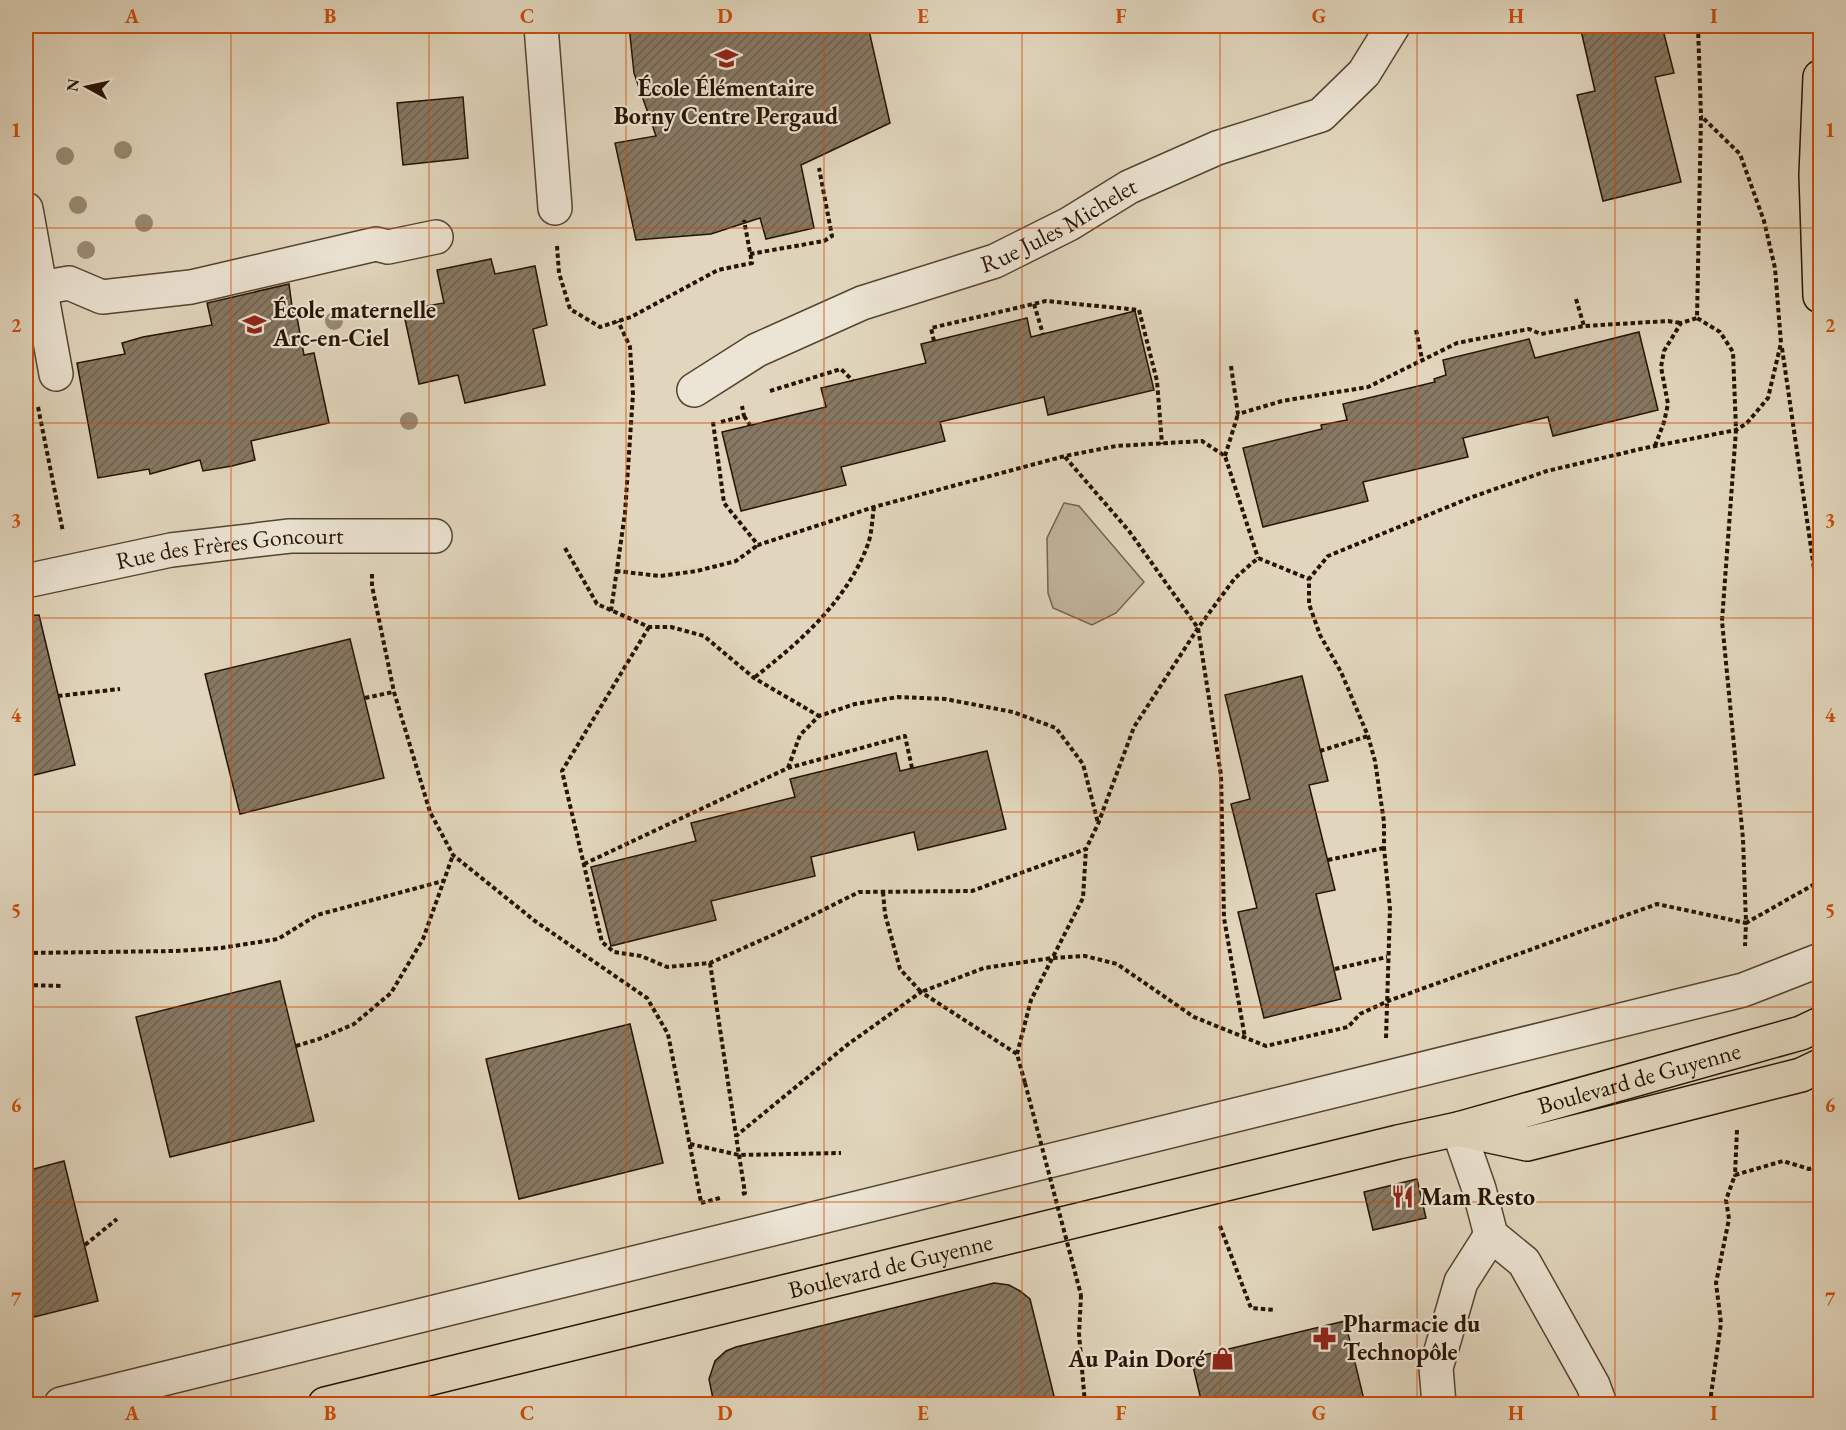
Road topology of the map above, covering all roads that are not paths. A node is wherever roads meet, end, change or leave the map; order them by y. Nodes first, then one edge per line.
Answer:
1 (541, 26) edge
2 (1393, 26) edge
3 (1821, 77) edge
4 (555, 208) road end
5 (26, 209) edge
6 (436, 237) dead end
7 (40, 288) junction
8 (1821, 296) edge
9 (56, 374) road end
10 (694, 390) road end
11 (435, 536) dead end
12 (26, 581) edge
13 (1821, 960) edge
14 (1821, 1024) edge
15 (1821, 1066) edge
16 (1458, 1129) junction
17 (1491, 1236) junction
18 (61, 1404) edge
19 (325, 1404) edge
20 (1439, 1404) edge
21 (1600, 1404) edge

1 - 4 street
2 - 10 street, Rue Jules Michelet
3 - 8 main road
5 - 7 street
6 - 7 street
7 - 9 street
11 - 12 street, Rue des Frères Goncourt
13 - 18 street
14 - 16 main road, Boulevard de Guyenne
15 - 16 main road, Boulevard de Guyenne
16 - 17 street
16 - 19 main road, Boulevard de Guyenne
17 - 20 street
17 - 21 street

